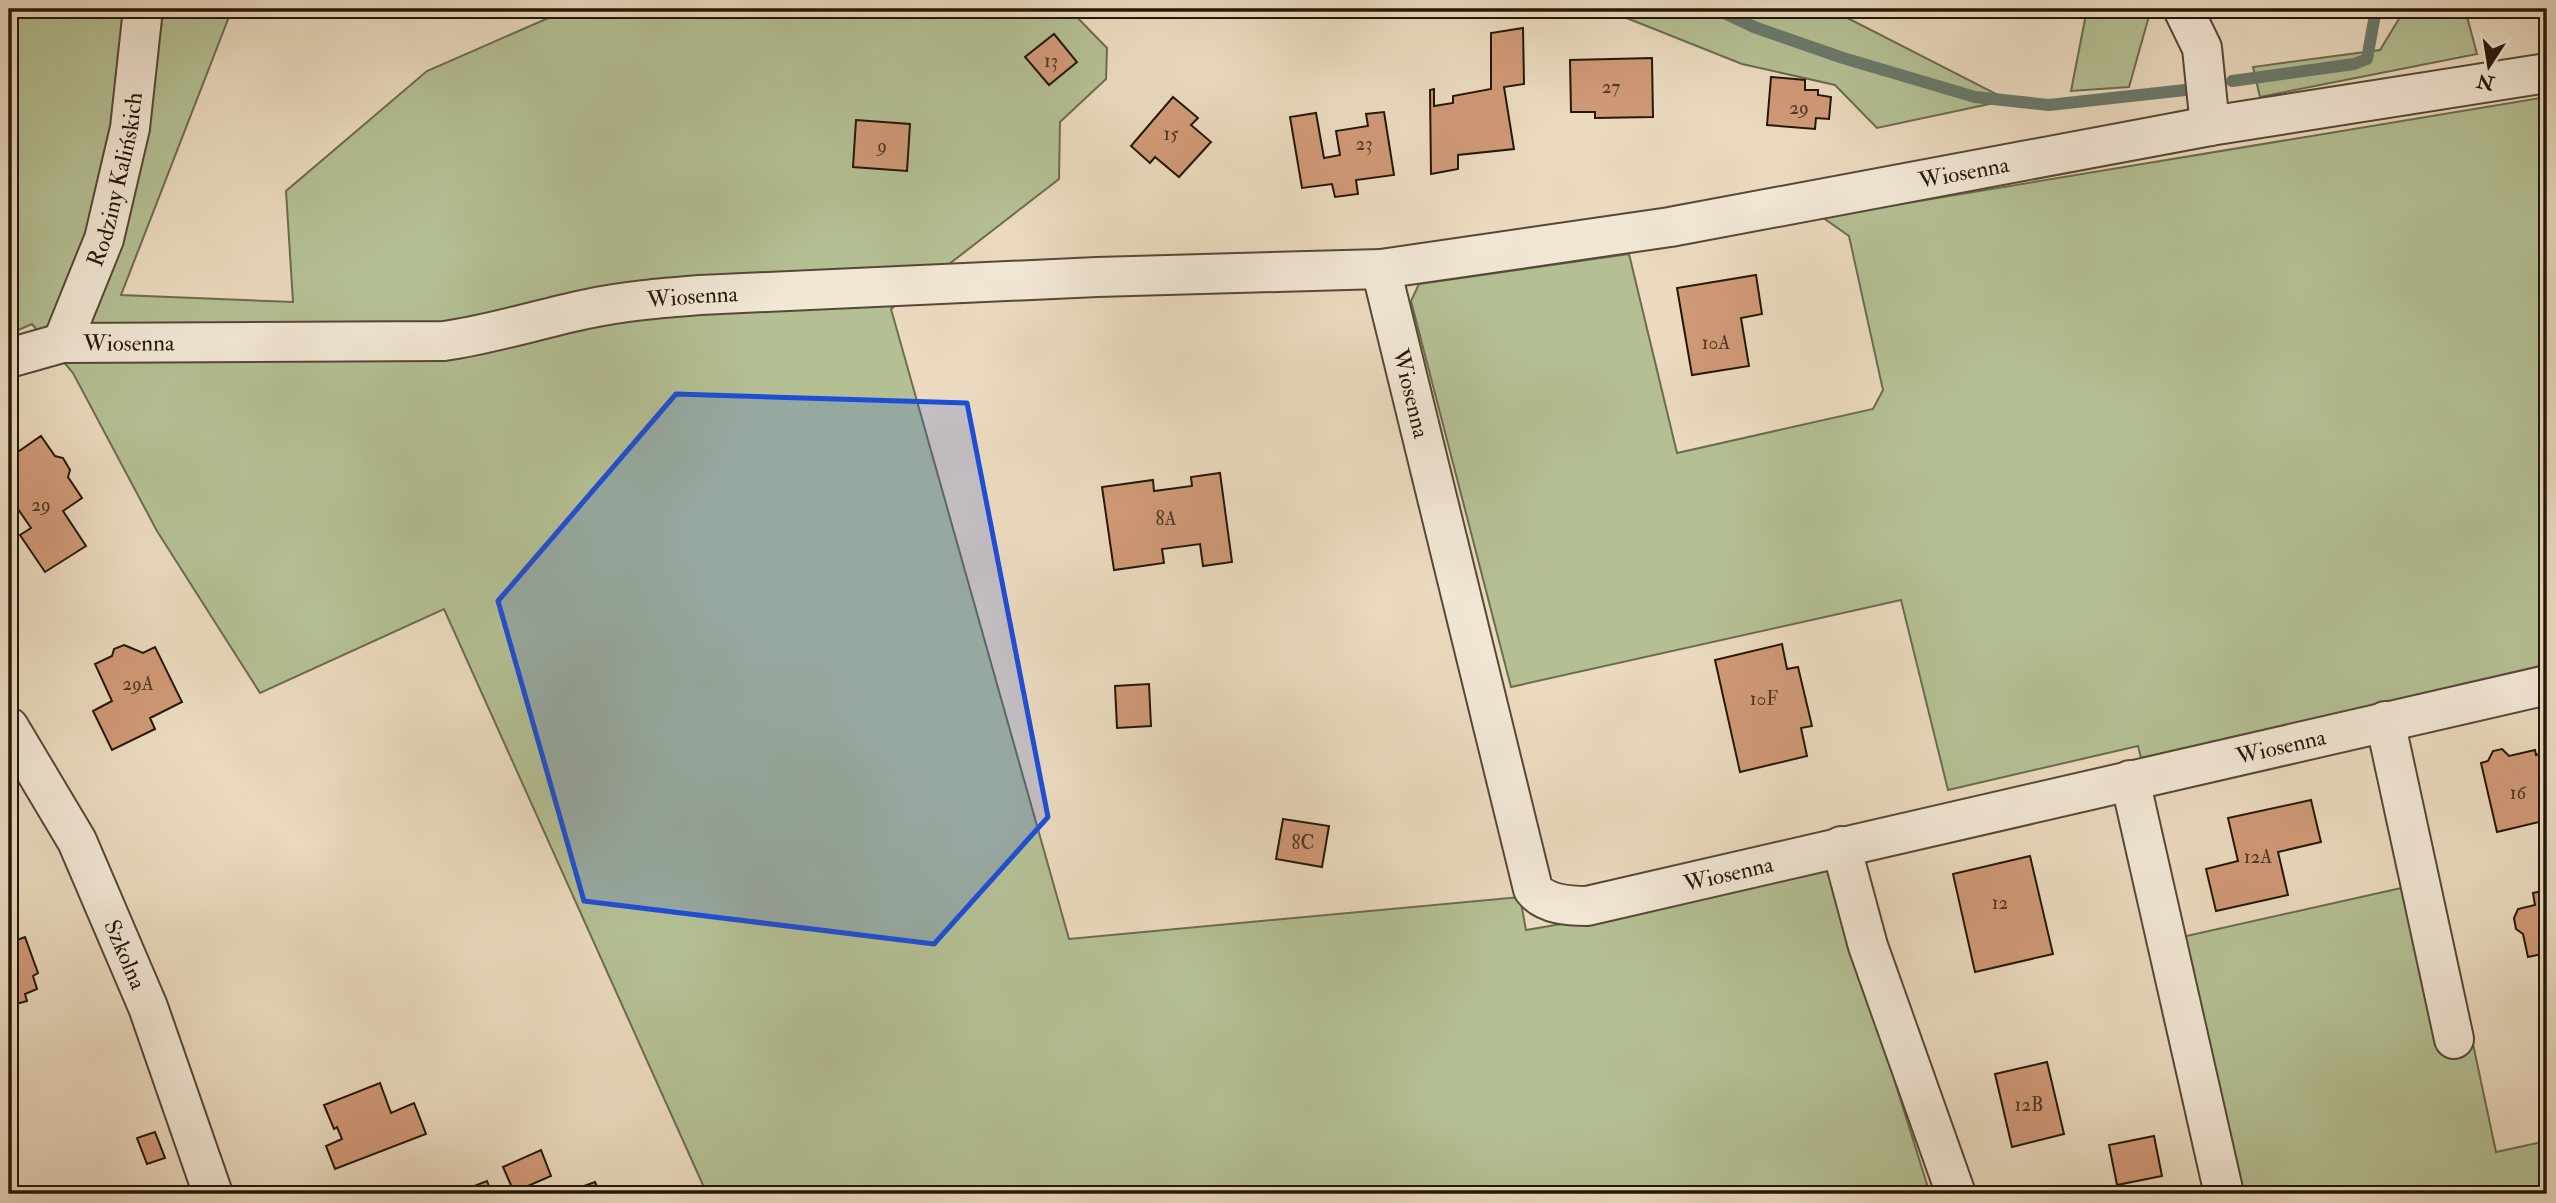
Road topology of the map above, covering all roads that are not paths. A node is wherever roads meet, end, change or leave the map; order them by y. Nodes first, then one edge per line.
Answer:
1 (143, 9) edge
2 (2183, 9) edge
3 (2547, 73) edge
4 (2210, 127) junction
5 (1381, 269) junction
6 (62, 343) junction
7 (9, 358) edge
8 (2547, 685) edge
9 (2385, 721) junction
10 (9, 727) edge
11 (2130, 780) junction
12 (1841, 846) junction
13 (2455, 1039) dead end
14 (213, 1194) edge
15 (1956, 1194) edge
16 (2224, 1194) edge

1 - 6 street, Rodziny Kalińskich
2 - 4 street
3 - 4 street, Wiosenna
4 - 5 street, Wiosenna
5 - 6 street, Wiosenna
5 - 12 street, Wiosenna
6 - 7 street, Wiosenna
8 - 9 street, Wiosenna
9 - 11 street, Wiosenna
9 - 13 street
10 - 14 street, Szkolna
11 - 12 street, Wiosenna
11 - 16 street
12 - 15 street

